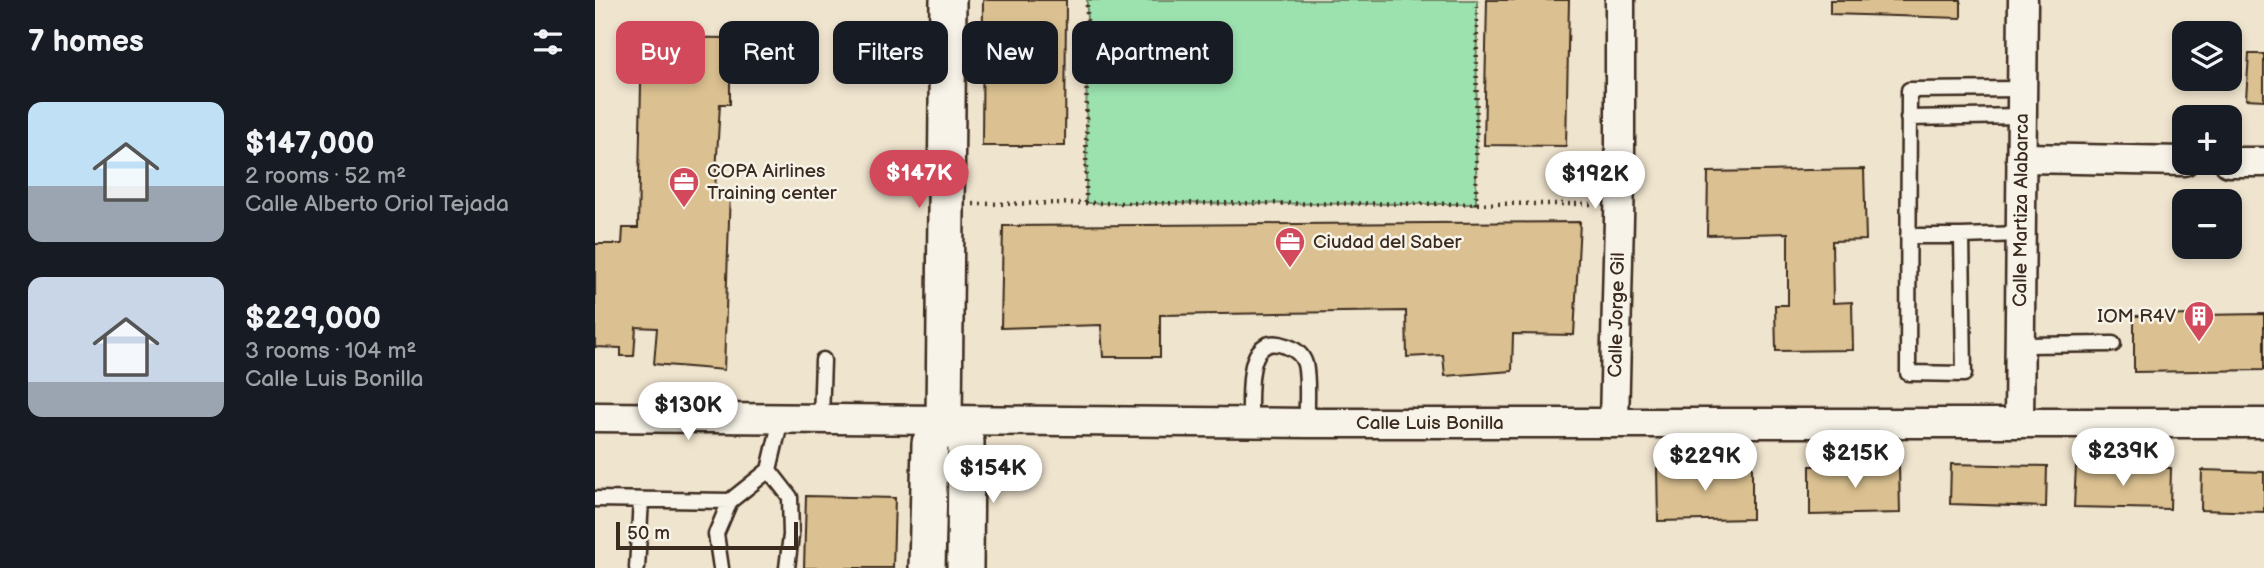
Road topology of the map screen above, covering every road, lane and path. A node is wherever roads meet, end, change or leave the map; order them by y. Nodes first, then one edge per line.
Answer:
1 (948, 0) edge
2 (1087, 0) edge
3 (1477, 0) edge
4 (1620, 0) edge
5 (2023, 0) edge
6 (2021, 102) junction
7 (1909, 118) junction
8 (2021, 158) junction
9 (2172, 161) edge
10 (2242, 162) edge
11 (2264, 162) edge
12 (1086, 202) junction
13 (960, 204) dead end
14 (1476, 204) junction
15 (1619, 204) junction
16 (2021, 234) junction
17 (1908, 236) junction
18 (1962, 236) junction
19 (2113, 344) dead end
20 (2020, 345) junction
21 (823, 360) dead end
22 (595, 417) edge
23 (781, 419) junction
24 (821, 419) junction
25 (944, 421) junction
26 (1250, 422) junction
27 (1614, 422) junction
28 (2019, 422) junction
29 (1307, 423) junction
30 (2264, 423) edge
31 (769, 470) junction
32 (595, 499) edge
33 (641, 500) junction
34 (730, 501) junction
35 (637, 568) edge
36 (721, 568) edge
37 (787, 568) edge
38 (927, 568) edge
39 (965, 568) edge

1 - 25 street
2 - 12 path
3 - 14 path
4 - 15 street, Calle Jorge Gil
5 - 6 street, Calle Martiza Alabarca
6 - 7 lane
6 - 7 lane
6 - 8 street, Calle Martiza Alabarca
7 - 17 lane
8 - 9 street
8 - 16 street, Calle Martiza Alabarca
10 - 11 street
12 - 13 path
12 - 14 path
14 - 15 path
15 - 27 street, Calle Jorge Gil
16 - 18 lane
16 - 20 street, Calle Martiza Alabarca
17 - 18 lane
17 - 18 lane
19 - 20 lane
20 - 28 street, Calle Martiza Alabarca
21 - 24 lane
22 - 23 street, Calle Luis Bonilla
23 - 24 street, Calle Luis Bonilla
23 - 31 lane
24 - 25 street, Calle Luis Bonilla
25 - 26 street, Calle Luis Bonilla
25 - 38 street
25 - 39 street
26 - 29 street, Calle Luis Bonilla
26 - 29 lane
27 - 28 street, Calle Luis Bonilla
27 - 29 street, Calle Luis Bonilla
28 - 30 street, Calle Luis Bonilla
31 - 34 lane
31 - 37 lane
32 - 33 lane
33 - 34 lane
33 - 35 lane
34 - 36 lane

